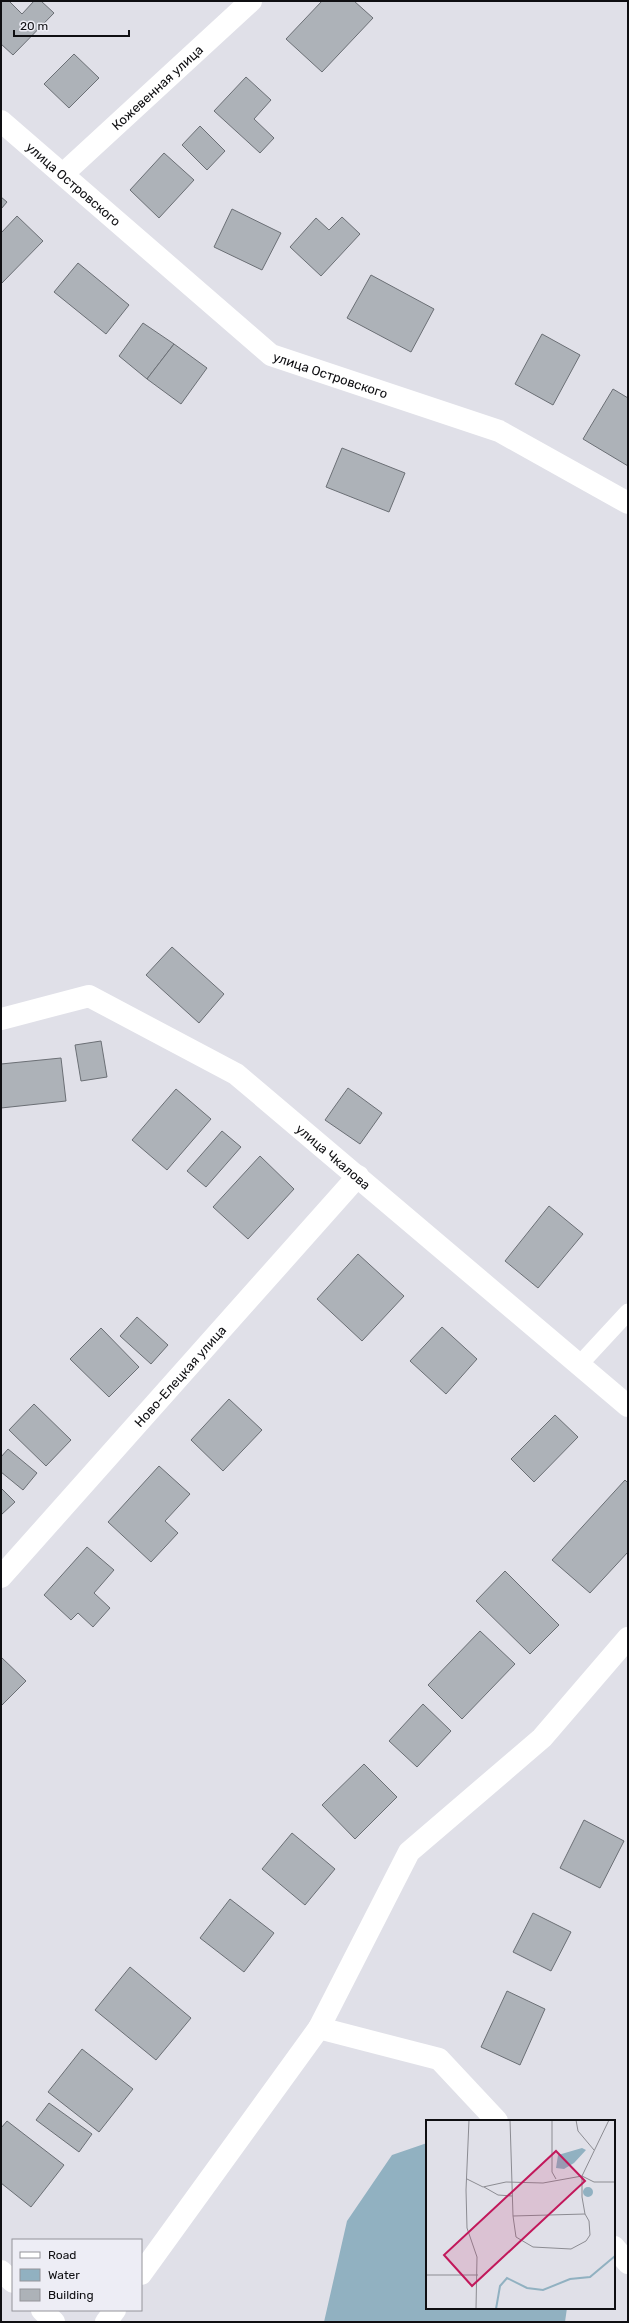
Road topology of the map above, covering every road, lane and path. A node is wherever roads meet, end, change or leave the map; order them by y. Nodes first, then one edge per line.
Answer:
1 (251, 1) edge
2 (1, 121) edge
3 (63, 174) junction
4 (628, 502) edge
5 (1, 1019) edge
6 (358, 1176) junction
7 (628, 1312) edge
8 (580, 1365) junction
9 (628, 1406) edge
10 (1, 1577) edge
11 (628, 1638) edge
12 (319, 2028) junction
13 (496, 2120) edge
14 (615, 2249) edge
15 (628, 2263) edge
16 (1, 2271) edge
17 (142, 2273) edge
18 (12, 2281) edge
19 (43, 2311) edge
20 (114, 2311) edge
21 (54, 2322) edge
22 (106, 2322) edge

1 - 3 street, Кожевенная улица
2 - 3 street, улица Островского
3 - 4 street, улица Островского
5 - 6 street, улица Чкалова
6 - 8 street, улица Чкалова
6 - 10 street, Ново-Елецкая улица
7 - 8 lane
8 - 9 street, улица Чкалова
11 - 12 street
12 - 13 street
12 - 17 street
14 - 15 street
16 - 18 street
19 - 21 street
20 - 22 street

